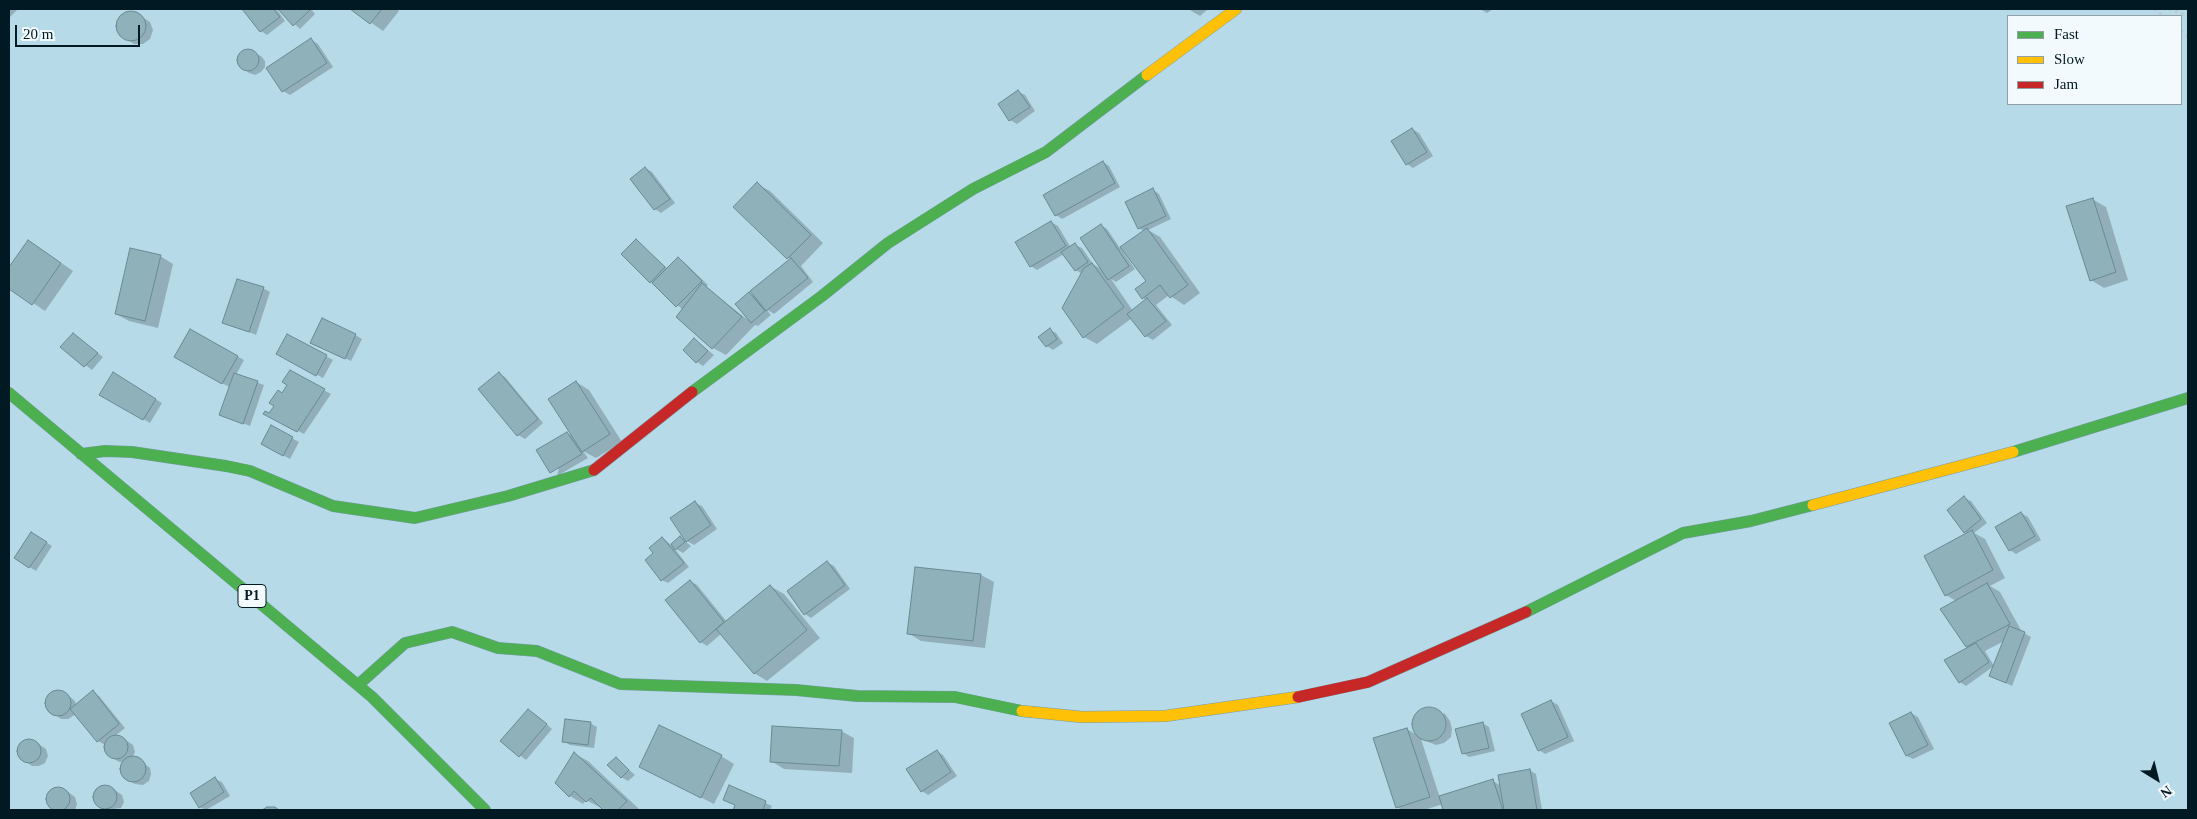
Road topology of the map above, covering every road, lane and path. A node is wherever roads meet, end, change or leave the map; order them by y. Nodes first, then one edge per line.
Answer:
1 (1236, 9) edge
2 (2169, 9) edge
3 (2188, 16) edge
4 (9, 393) edge
5 (2188, 398) edge
6 (81, 454) junction
7 (358, 685) junction
8 (484, 810) edge

1 - 6 street
2 - 3 path
4 - 6 street, P1
5 - 7 street
6 - 7 street, P1
7 - 8 street, P1

